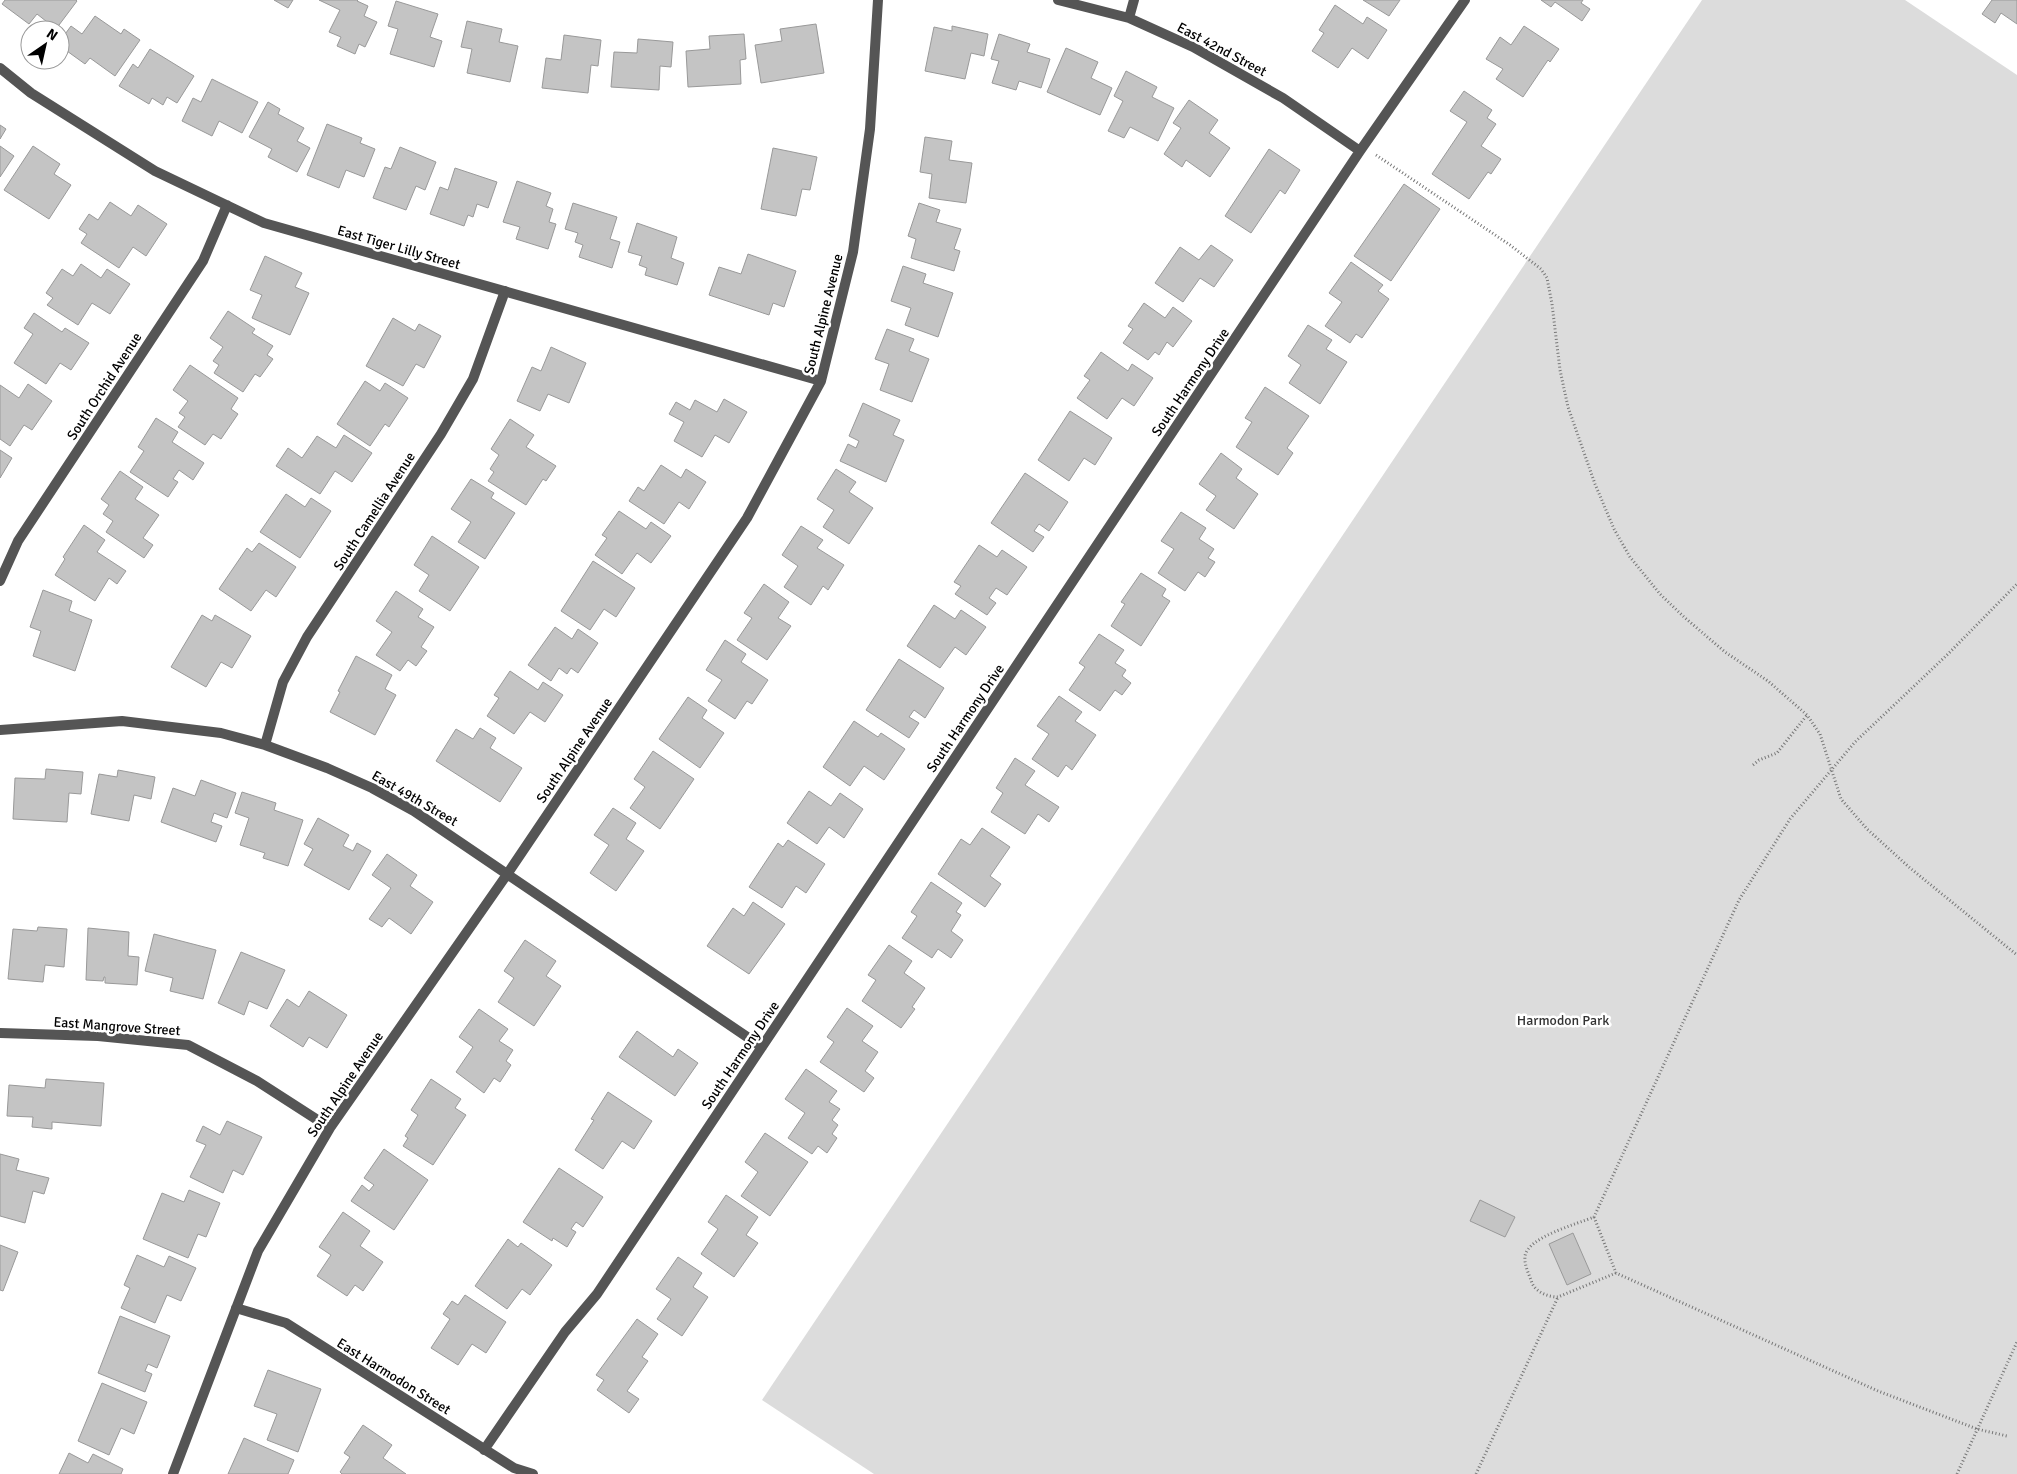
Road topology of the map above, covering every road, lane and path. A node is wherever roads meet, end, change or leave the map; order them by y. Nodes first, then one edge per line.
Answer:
1 (878, 0) edge
2 (1058, 0) edge
3 (1134, 0) edge
4 (1465, 0) edge
5 (1129, 18) junction
6 (0, 68) edge
7 (1360, 151) junction
8 (228, 205) junction
9 (504, 291) junction
10 (821, 381) junction
11 (0, 581) edge
12 (2017, 584) edge
13 (1807, 715) junction
14 (0, 730) edge
15 (265, 745) junction
16 (1753, 765) dead end
17 (1830, 768) junction
18 (508, 873) junction
19 (2017, 956) edge
20 (0, 1034) edge
21 (762, 1046) junction
22 (330, 1128) junction
23 (1594, 1217) junction
24 (1616, 1273) junction
25 (1558, 1297) junction
26 (236, 1308) junction
27 (2017, 1342) edge
28 (1977, 1428) junction
29 (2006, 1436) dead end
30 (484, 1450) junction
31 (173, 1474) edge
32 (533, 1474) edge
33 (1476, 1474) edge
34 (1957, 1474) edge

1 - 10 street, South Alpine Avenue
2 - 5 street, East 42nd Street
3 - 5 street
4 - 7 street, South Harmony Drive
5 - 7 street, East 42nd Street
6 - 8 street, East Tiger Lilly Street
7 - 13 path
7 - 21 street, South Harmony Drive
8 - 9 street, East Tiger Lilly Street
8 - 11 street, South Orchid Avenue
9 - 10 street, East Tiger Lilly Street
9 - 15 street, South Camellia Avenue
10 - 18 street, South Alpine Avenue
12 - 17 path
13 - 16 path
13 - 17 path
14 - 15 street, East 49th Street
15 - 18 street, East 49th Street
17 - 19 path
17 - 23 path
18 - 21 street, East 49th Street
18 - 22 street, South Alpine Avenue
20 - 22 street, East Mangrove Street
21 - 30 street, South Harmony Drive
22 - 26 street, South Alpine Avenue
23 - 24 path
23 - 25 path
24 - 25 path
24 - 28 path
25 - 33 path
26 - 30 street, East Harmodon Street
26 - 31 street, South Alpine Avenue
27 - 28 path
28 - 29 path
28 - 34 path
30 - 32 street, East Harmodon Street

